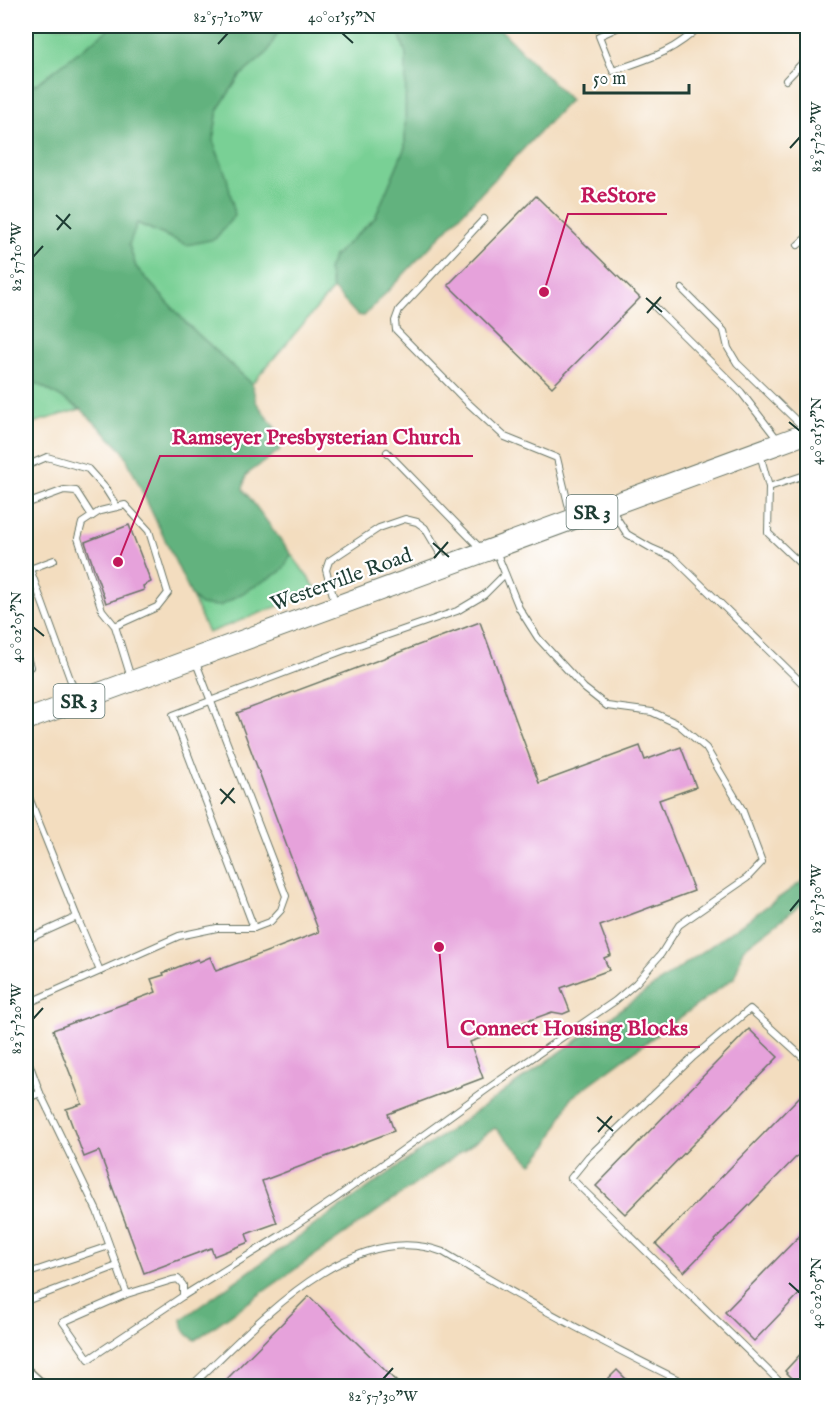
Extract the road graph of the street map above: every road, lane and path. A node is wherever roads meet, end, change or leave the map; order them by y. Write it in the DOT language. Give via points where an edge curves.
graph roads {
  1 [pos="621,26"];
  2 [pos="700,26"];
  3 [pos="807,57"];
  4 [pos="786,80"];
  5 [pos="484,219"];
  6 [pos="807,236"];
  7 [pos="798,246"];
  8 [pos="682,289"];
  9 [pos="655,307"];
  10 [pos="807,432"];
  11 [pos="780,443"];
  12 [pos="759,451"];
  13 [pos="387,452"];
  14 [pos="26,466"];
  15 [pos="807,474"];
  16 [pos="769,487"];
  17 [pos="26,504"];
  18 [pos="609,506"];
  19 [pos="117,507"];
  20 [pos="92,516"];
  21 [pos="572,519"];
  22 [pos="489,550"];
  23 [pos="54,560"];
  24 [pos="447,565"];
  25 [pos="807,571"];
  26 [pos="506,574"];
  27 [pos="336,606"];
  28 [pos="115,626"];
  29 [pos="26,654"];
  30 [pos="194,658"];
  31 [pos="26,669"];
  32 [pos="132,681"];
  33 [pos="807,689"];
  34 [pos="79,701"];
  35 [pos="211,701"];
  36 [pos="26,720"];
  37 [pos="26,790"];
  38 [pos="77,917"];
  39 [pos="254,928"];
  40 [pos="26,940"];
  41 [pos="100,970"];
  42 [pos="26,1004"];
  43 [pos="26,1055"];
  44 [pos="807,1062"];
  45 [pos="40,1093"];
  46 [pos="26,1099"];
  47 [pos="109,1246"];
  48 [pos="117,1266"];
  49 [pos="26,1274"];
  50 [pos="127,1294"];
  51 [pos="183,1296"];
  52 [pos="26,1301"];
  53 [pos="26,1375"];
  54 [pos="38,1386"];
  55 [pos="191,1386"];
  56 [pos="691,1386"];
  57 [pos="784,1386"];
  1 -- 2 [label="lane" via="599,36 613,70 667,52"];
  3 -- 4 [label="lane"];
  5 -- 21 [label="lane" via="399,310 396,330 505,436 557,458"];
  6 -- 7 [label="lane"];
  8 -- 10 [label="lane" via="724,331 737,363"];
  9 -- 11 [label="lane" via="741,392"];
  10 -- 11 [label="main road, Westerville Road / SR 3"];
  11 -- 12 [label="main road, Westerville Road / SR 3"];
  12 -- 16 [label="lane"];
  12 -- 18 [label="main road, Westerville Road / SR 3"];
  13 -- 22 [label="lane"];
  14 -- 19 [label="lane" via="47,457 88,469"];
  15 -- 16 [label="lane"];
  16 -- 25 [label="lane" via="768,533"];
  17 -- 20 [label="lane" via="64,490 76,491"];
  18 -- 21 [label="main road, Westerville Road / SR 3"];
  18 -- 33 [label="lane" via="627,534 674,558"];
  19 -- 20 [label="lane"];
  19 -- 28 [label="lane" via="125,505 149,531 168,593 157,607"];
  20 -- 28 [label="lane" via="82,523 78,538 102,610"];
  21 -- 22 [label="main road, Westerville Road / SR 3"];
  22 -- 24 [label="main road, Westerville Road / SR 3"];
  22 -- 26 [label="lane"];
  23 -- 34 [label="lane" via="30,568"];
  24 -- 27 [label="main road, Westerville Road / SR 3"];
  24 -- 27 [label="lane" via="425,528 417,522 405,519 379,528 328,561 326,570"];
  26 -- 35 [label="lane" via="484,595 458,611"];
  26 -- 51 [label="lane" via="519,608 538,638 584,688 607,706 652,712 678,724 706,748 742,810 762,862 747,878 680,925 636,983 615,1000 336,1198"];
  27 -- 30 [label="main road, Westerville Road / SR 3"];
  28 -- 32 [label="lane"];
  29 -- 31 [label="lane" via="30,667"];
  30 -- 32 [label="main road, Westerville Road / SR 3"];
  30 -- 35 [label="lane"];
  32 -- 34 [label="main road, Westerville Road / SR 3"];
  34 -- 36 [label="main road, Westerville Road / SR 3"];
  35 -- 39 [label="lane" via="286,896 281,910 270,922"];
  35 -- 39 [label="lane" via="173,715"];
  37 -- 38 [label="lane"];
  38 -- 40 [label="lane"];
  38 -- 41 [label="lane"];
  39 -- 41 [label="lane" via="217,928 179,936"];
  41 -- 42 [label="lane"];
  43 -- 45 [label="lane"];
  44 -- 57 [label="lane" via="750,1009 692,1058 571,1178"];
  45 -- 46 [label="lane"];
  45 -- 47 [label="lane" via="97,1211"];
  47 -- 48 [label="lane"];
  47 -- 49 [label="lane"];
  48 -- 50 [label="lane"];
  48 -- 52 [label="lane"];
  50 -- 51 [label="lane" via="178,1280 183,1285"];
  50 -- 51 [label="lane" via="63,1322 88,1359"];
  53 -- 54 [label="main road"];
  55 -- 56 [label="lane" via="299,1287 349,1258 410,1244 443,1252 518,1297"];
}
